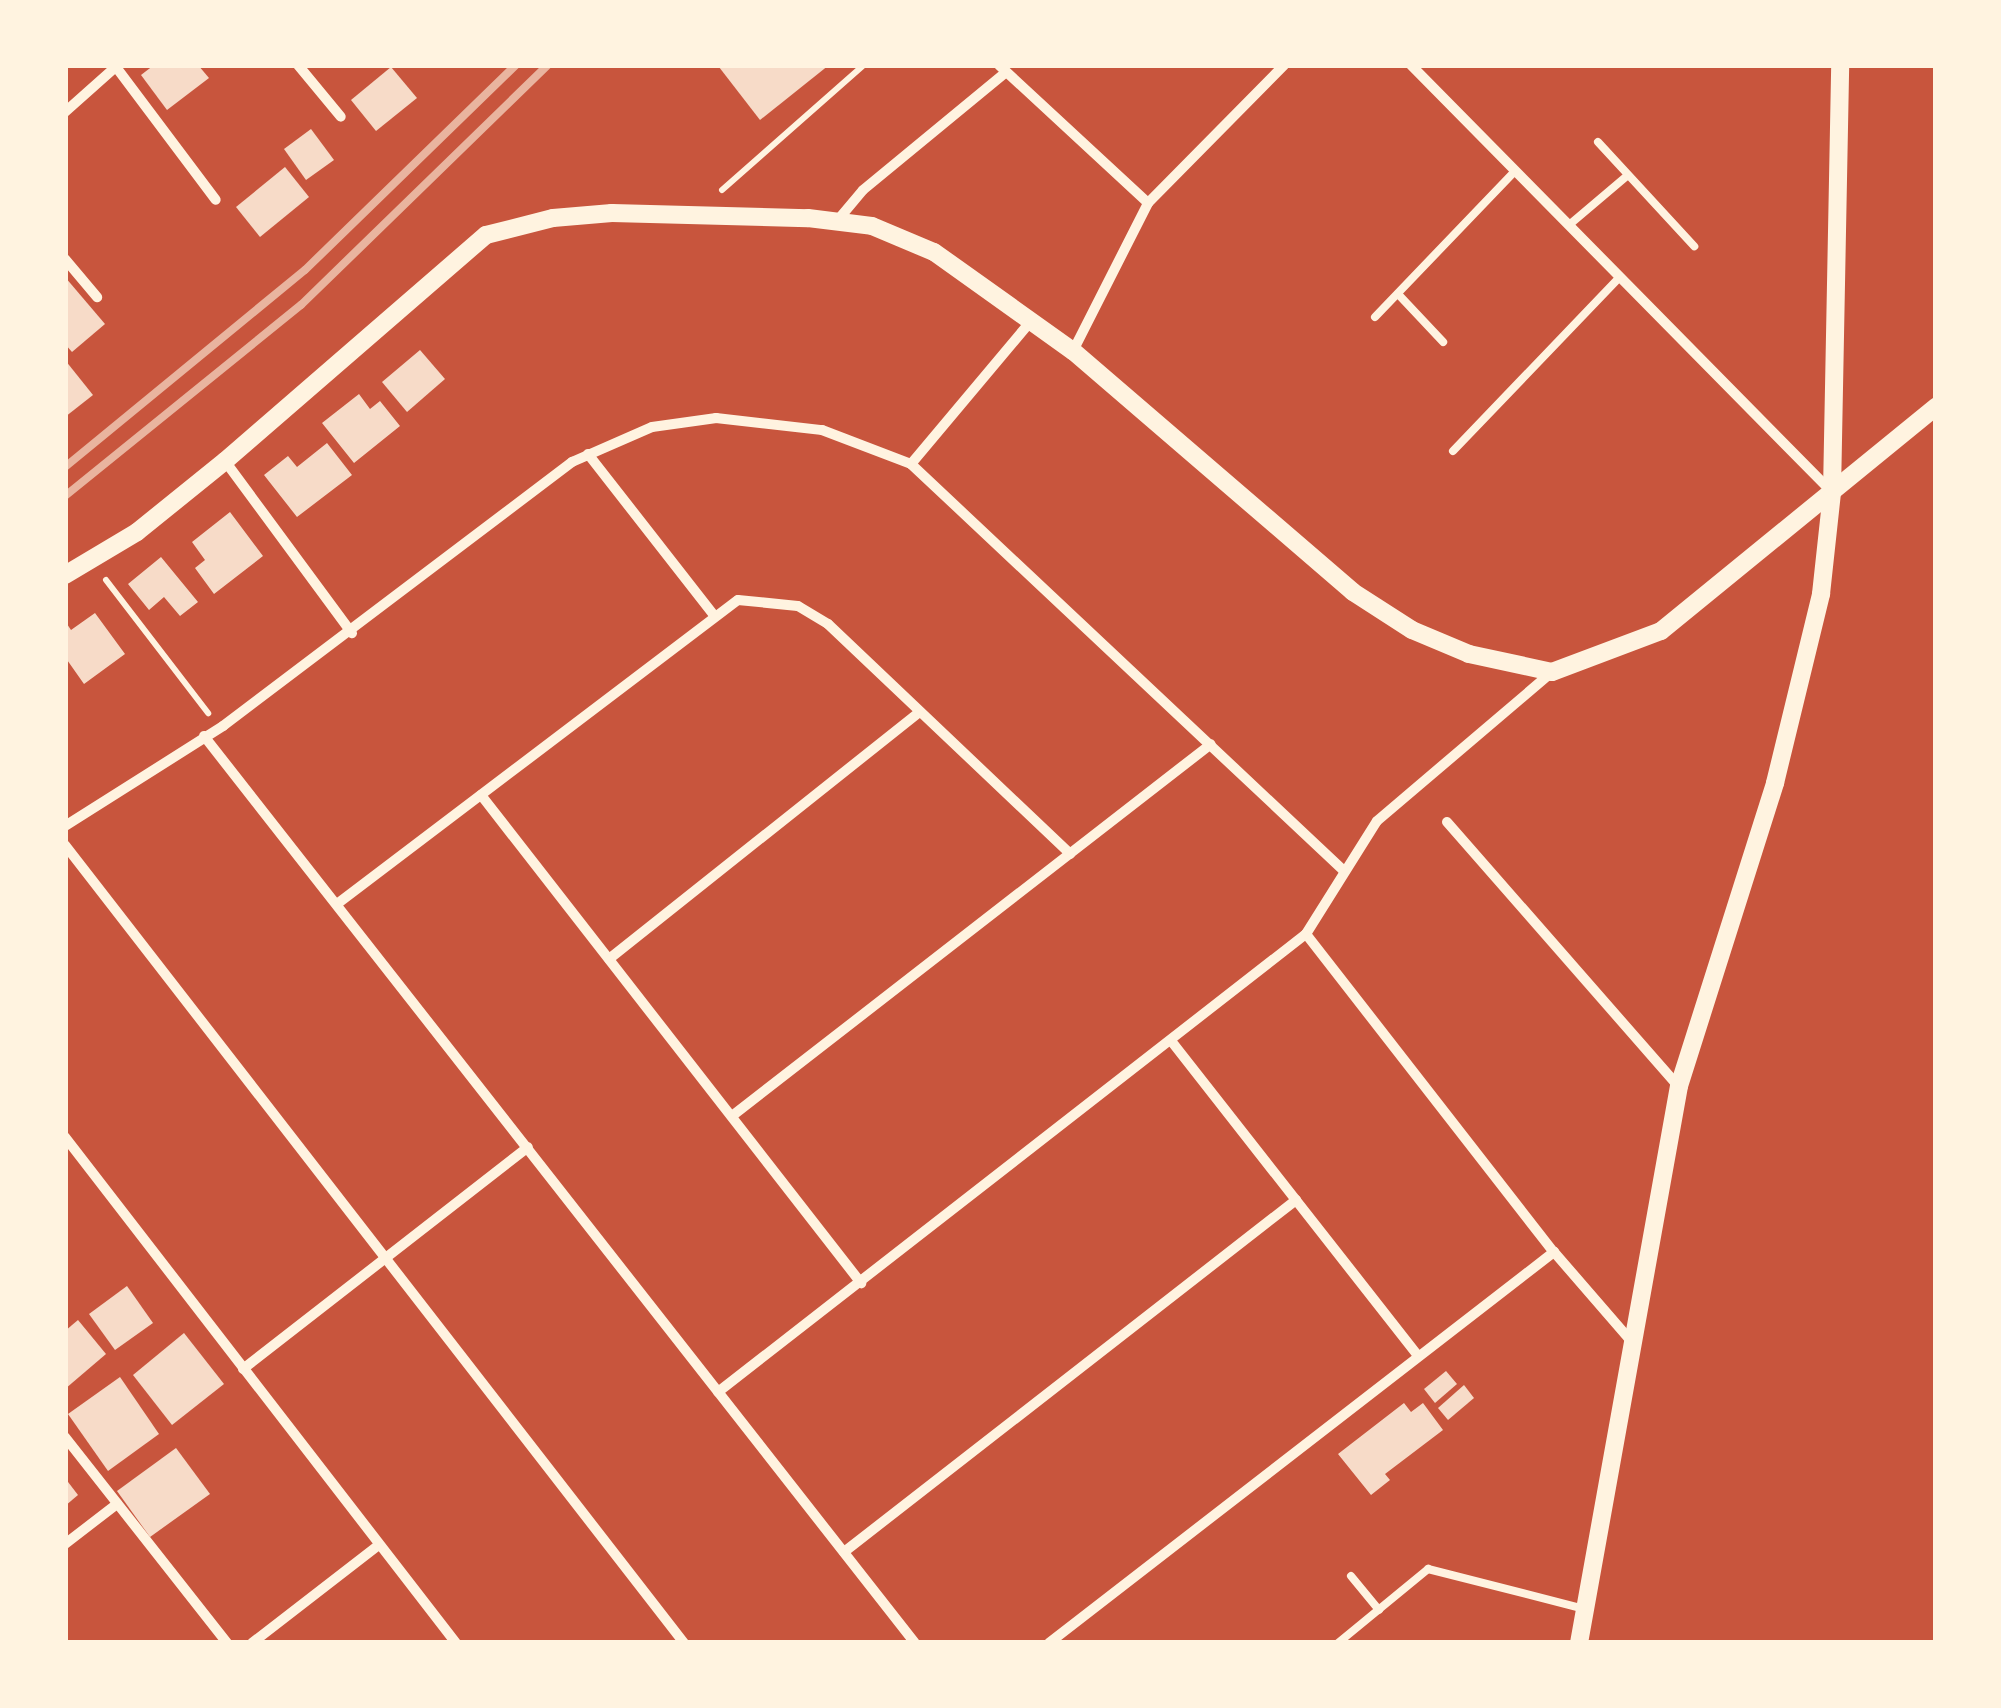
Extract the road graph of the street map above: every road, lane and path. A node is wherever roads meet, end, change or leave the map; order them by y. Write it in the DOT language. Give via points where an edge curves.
graph roads {
  1 [pos="298,65"];
  2 [pos="864,65"];
  3 [pos="1284,65"];
  4 [pos="1412,65"];
  5 [pos="1840,65"];
  6 [pos="117,66"];
  7 [pos="1002,69"];
  8 [pos="65,112"];
  9 [pos="341,117"];
  10 [pos="1598,142"];
  11 [pos="1516,171"];
  12 [pos="1628,174"];
  13 [pos="216,200"];
  14 [pos="1148,203"];
  15 [pos="708,218"];
  16 [pos="837,222"];
  17 [pos="1569,225"];
  18 [pos="1694,246"];
  19 [pos="65,259"];
  20 [pos="1620,277"];
  21 [pos="1398,294"];
  22 [pos="97,297"];
  23 [pos="1375,317"];
  24 [pos="1032,320"];
  25 [pos="1443,342"];
  26 [pos="1073,351"];
  27 [pos="1936,407"];
  28 [pos="1454,451"];
  29 [pos="588,454"];
  30 [pos="225,461"];
  31 [pos="911,464"];
  32 [pos="1832,492"];
  33 [pos="90,559"];
  34 [pos="65,575"];
  35 [pos="713,614"];
  36 [pos="352,632"];
  37 [pos="1552,672"];
  38 [pos="918,713"];
  39 [pos="210,714"];
  40 [pos="204,736"];
  41 [pos="1212,744"];
  42 [pos="481,795"];
  43 [pos="1446,822"];
  44 [pos="65,826"];
  45 [pos="65,844"];
  46 [pos="1070,854"];
  47 [pos="1344,870"];
  48 [pos="338,904"];
  49 [pos="1306,934"];
  50 [pos="609,958"];
  51 [pos="1172,1042"];
  52 [pos="1679,1086"];
  53 [pos="732,1116"];
  54 [pos="65,1138"];
  55 [pos="528,1148"];
  56 [pos="1296,1200"];
  57 [pos="1554,1252"];
  58 [pos="385,1258"];
  59 [pos="862,1282"];
  60 [pos="1632,1342"];
  61 [pos="1418,1356"];
  62 [pos="244,1369"];
  63 [pos="718,1392"];
  64 [pos="65,1437"];
  65 [pos="117,1504"];
  66 [pos="65,1544"];
  67 [pos="379,1545"];
  68 [pos="844,1552"];
  69 [pos="1351,1576"];
  70 [pos="1585,1608"];
  71 [pos="1379,1610"];
  72 [pos="227,1643"];
  73 [pos="252,1643"];
  74 [pos="456,1643"];
  75 [pos="684,1643"];
  76 [pos="915,1643"];
  77 [pos="1049,1643"];
  78 [pos="1338,1643"];
  79 [pos="1579,1643"];
  1 -- 9 [label="street"];
  2 -- 15 [label="path" via="728,179"];
  3 -- 14 [label="street"];
  4 -- 11 [label="street"];
  5 -- 32 [label="street"];
  6 -- 8 [label="street"];
  6 -- 13 [label="street"];
  7 -- 14 [label="street"];
  7 -- 16 [label="street" via="863,190"];
  10 -- 12 [label="lane"];
  11 -- 17 [label="street"];
  11 -- 21 [label="lane"];
  12 -- 17 [label="lane"];
  12 -- 18 [label="lane"];
  14 -- 26 [label="street"];
  15 -- 16 [label="street"];
  15 -- 30 [label="street" via="612,212 553,218 486,236"];
  16 -- 24 [label="street" via="872,226 934,252"];
  17 -- 20 [label="street"];
  19 -- 22 [label="street"];
  20 -- 28 [label="lane"];
  20 -- 32 [label="street"];
  21 -- 23 [label="lane"];
  21 -- 25 [label="lane"];
  24 -- 26 [label="street"];
  24 -- 31 [label="street"];
  26 -- 37 [label="street" via="1353,592 1412,630 1468,654"];
  27 -- 32 [label="street"];
  29 -- 31 [label="street" via="652,427 716,418 822,430"];
  29 -- 35 [label="street"];
  29 -- 36 [label="street"];
  30 -- 33 [label="street" via="137,532"];
  30 -- 36 [label="street"];
  31 -- 41 [label="street"];
  32 -- 37 [label="street" via="1661,631"];
  32 -- 52 [label="street" via="1820,594 1775,783"];
  33 -- 34 [label="street"];
  33 -- 39 [label="path"];
  35 -- 38 [label="street" via="738,600 798,606 828,624"];
  35 -- 42 [label="street"];
  36 -- 40 [label="street"];
  37 -- 47 [label="street" via="1377,821"];
  38 -- 46 [label="street"];
  38 -- 50 [label="street"];
  40 -- 44 [label="street"];
  40 -- 48 [label="street"];
  41 -- 46 [label="street"];
  41 -- 47 [label="street"];
  42 -- 48 [label="street"];
  42 -- 50 [label="street"];
  43 -- 52 [label="street"];
  45 -- 58 [label="street"];
  46 -- 53 [label="street"];
  47 -- 49 [label="street"];
  48 -- 55 [label="street"];
  49 -- 51 [label="street"];
  49 -- 57 [label="street"];
  50 -- 53 [label="street"];
  51 -- 56 [label="street"];
  51 -- 59 [label="street"];
  52 -- 60 [label="street"];
  53 -- 59 [label="street"];
  54 -- 62 [label="street"];
  55 -- 58 [label="street"];
  55 -- 63 [label="street"];
  56 -- 61 [label="street"];
  56 -- 68 [label="street"];
  57 -- 60 [label="street"];
  57 -- 61 [label="street"];
  58 -- 62 [label="street"];
  58 -- 75 [label="street"];
  59 -- 63 [label="street"];
  60 -- 70 [label="street"];
  61 -- 77 [label="street"];
  62 -- 67 [label="street"];
  63 -- 68 [label="street"];
  64 -- 65 [label="street"];
  65 -- 66 [label="street"];
  65 -- 72 [label="street"];
  67 -- 73 [label="street"];
  67 -- 74 [label="street"];
  68 -- 76 [label="street"];
  69 -- 71 [label="lane"];
  70 -- 71 [label="lane" via="1428,1569"];
  70 -- 79 [label="street"];
  71 -- 78 [label="lane"];
}
